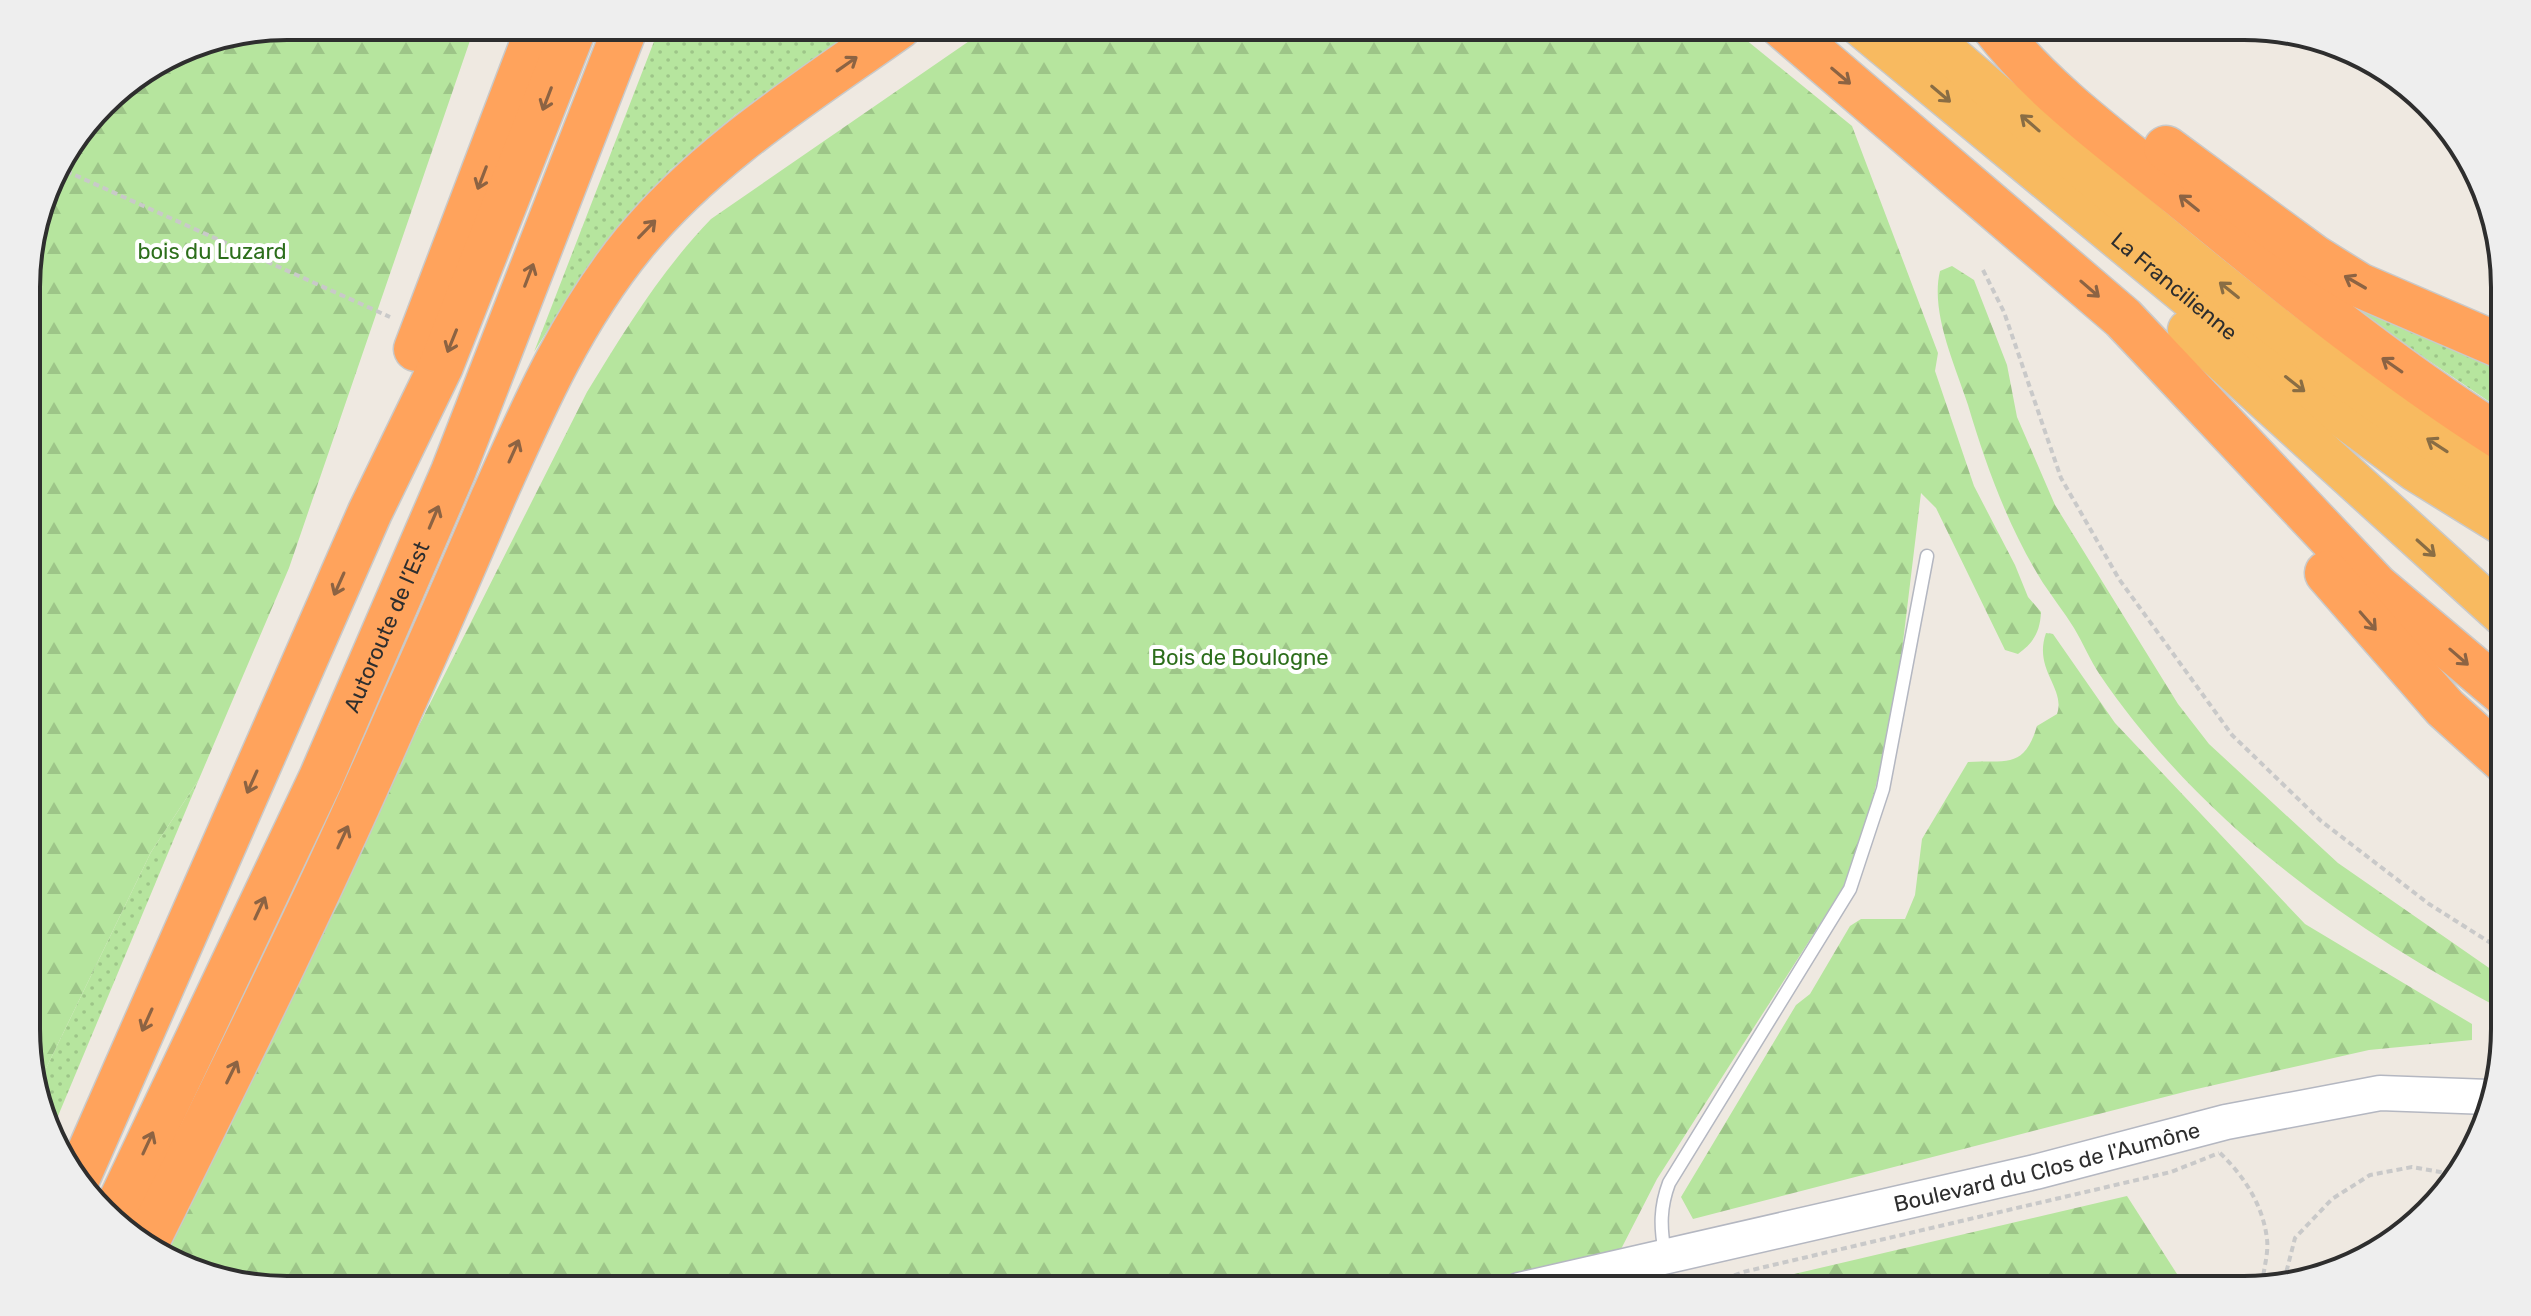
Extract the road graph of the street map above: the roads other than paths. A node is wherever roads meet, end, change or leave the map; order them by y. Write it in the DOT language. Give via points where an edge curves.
graph roads {
  1 [pos="1799,40"];
  2 [pos="1877,40"];
  3 [pos="1934,40"];
  4 [pos="2006,40"];
  5 [pos="2030,40"];
  6 [pos="533,41"];
  7 [pos="569,41"];
  8 [pos="620,41"];
  9 [pos="880,41"];
  10 [pos="2060,194"];
  11 [pos="2491,342"];
  12 [pos="2207,404"];
  13 [pos="2491,431"];
  14 [pos="2491,479"];
  15 [pos="370,512"];
  16 [pos="2491,517"];
  17 [pos="1927,556"];
  18 [pos="2491,605"];
  19 [pos="2491,683"];
  20 [pos="2491,749"];
  21 [pos="2481,1097"];
  22 [pos="83,1167"];
  23 [pos="117,1208"];
  24 [pos="151,1234"];
  25 [pos="1666,1256"];
  26 [pos="1579,1275"];
  1 -- 12 [label="highway, one-way" via="2123,318"];
  2 -- 10 [label="highway, La Francilienne, one-way"];
  14 -- 3 [label="highway, La Francilienne, one-way" via="2274,327"];
  13 -- 4 [label="highway, one-way" via="2383,359 2242,246 2085,118"];
  11 -- 5 [label="highway, one-way" via="2410,309 2314,257 2116,112"];
  6 -- 15 [label="highway, one-way" via="378,448"];
  7 -- 15 [label="highway, one-way" via="441,366"];
  23 -- 8 [label="highway, Autoroute de l’Est, one-way" via="321,778 453,472"];
  24 -- 9 [label="highway, one-way" via="283,968 563,345 637,239 688,185"];
  10 -- 16 [label="highway, La Francilienne, one-way" via="2343,420"];
  10 -- 18 [label="highway, one-way" via="2086,238"];
  12 -- 19 [label="highway, one-way" via="2376,586"];
  12 -- 20 [label="highway, one-way" via="2217,443 2445,708"];
  15 -- 22 [label="highway, one-way"];
  17 -- 25 [label="lane" via="1883,789 1850,889 1669,1183 1660,1228"];
  21 -- 25 [label="main road, Boulevard du Clos de l'Aumône" via="2380,1093 2318,1103"];
  25 -- 26 [label="main road, Boulevard du Clos de l'Aumône"];
}
